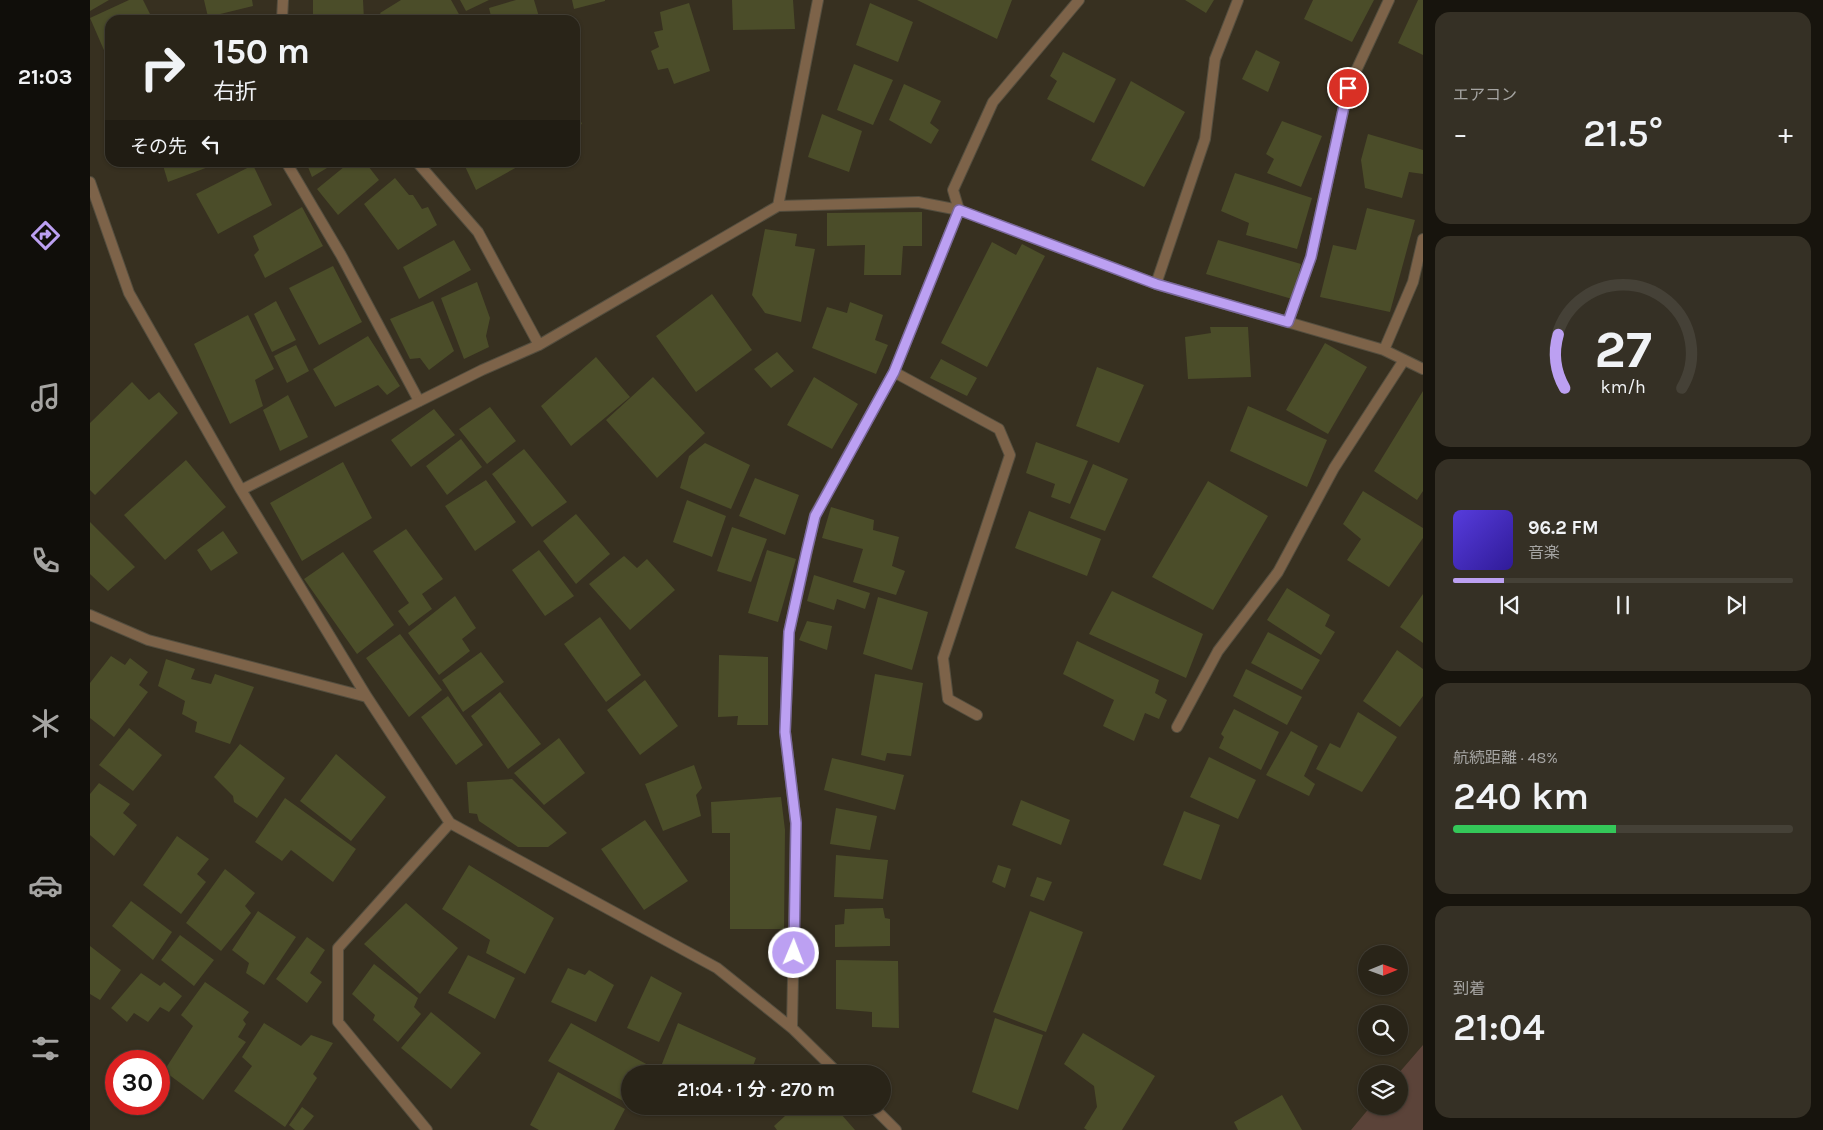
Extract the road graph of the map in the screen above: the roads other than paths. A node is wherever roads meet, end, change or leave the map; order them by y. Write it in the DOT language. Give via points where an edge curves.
graph roads {
  1 [pos="284,0"];
  2 [pos="818,0"];
  3 [pos="1079,0"];
  4 [pos="1238,0"];
  5 [pos="1389,0"];
  6 [pos="282,15"];
  7 [pos="289,167"];
  8 [pos="421,167"];
  9 [pos="90,182"];
  10 [pos="778,206"];
  11 [pos="959,210"];
  12 [pos="1423,239"];
  13 [pos="1156,284"];
  14 [pos="1288,322"];
  15 [pos="539,345"];
  16 [pos="1384,350"];
  17 [pos="1404,360"];
  18 [pos="1423,369"];
  19 [pos="894,372"];
  20 [pos="419,401"];
  21 [pos="241,490"];
  22 [pos="90,615"];
  23 [pos="367,697"];
  24 [pos="977,715"];
  25 [pos="1178,727"];
  26 [pos="450,823"];
  27 [pos="792,1028"];
  28 [pos="830,1065"];
  29 [pos="881,1115"];
  30 [pos="427,1130"];
  31 [pos="896,1130"];
  1 -- 6 [label="street"];
  2 -- 10 [label="street"];
  3 -- 11 [label="street" via="992,102 953,190"];
  4 -- 13 [label="street" via="1215,59 1205,139"];
  5 -- 14 [label="street" via="1348,88 1311,257"];
  7 -- 20 [label="street" via="341,255"];
  8 -- 15 [label="street" via="478,232"];
  9 -- 21 [label="street" via="129,293"];
  10 -- 11 [label="street" via="918,202"];
  10 -- 15 [label="street"];
  11 -- 13 [label="street"];
  11 -- 19 [label="street"];
  12 -- 16 [label="street" via="1413,282"];
  13 -- 14 [label="street"];
  14 -- 16 [label="street"];
  15 -- 20 [label="street"];
  16 -- 17 [label="street"];
  17 -- 18 [label="street"];
  17 -- 25 [label="street" via="1334,468 1278,572 1218,651"];
  19 -- 24 [label="street" via="999,429 1010,455 944,658 948,699"];
  19 -- 27 [label="street" via="815,516 789,632 785,732 796,823"];
  20 -- 21 [label="street"];
  21 -- 23 [label="street"];
  22 -- 23 [label="street" via="148,640"];
  23 -- 26 [label="street"];
  26 -- 27 [label="street" via="717,968"];
  26 -- 30 [label="street" via="338,948 338,1022"];
  27 -- 28 [label="street"];
  29 -- 31 [label="street"];
}
